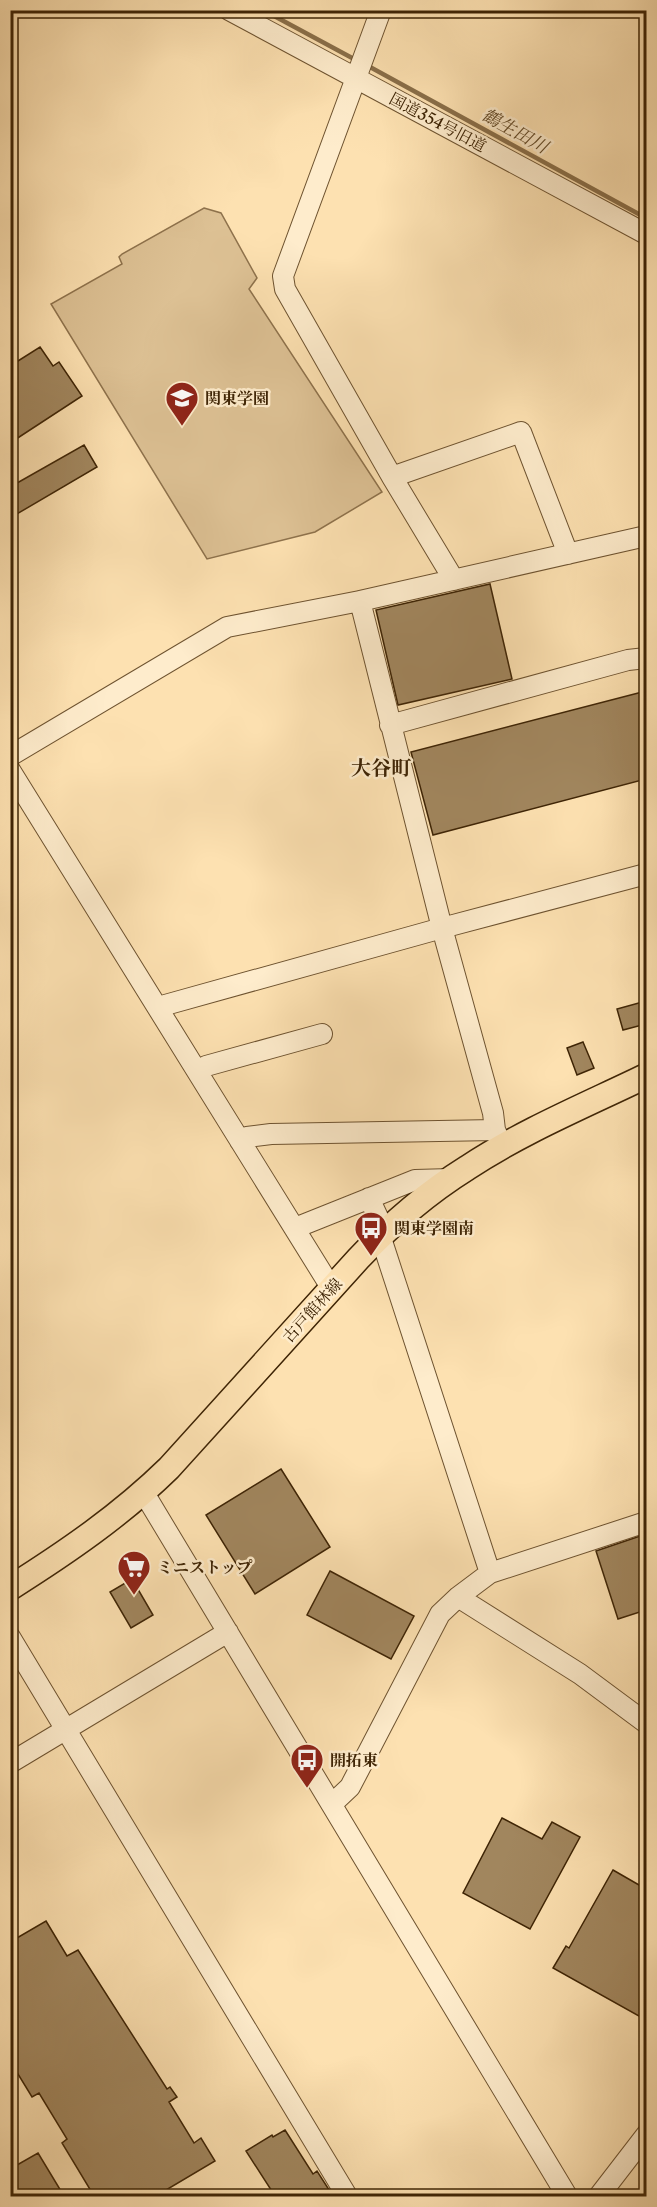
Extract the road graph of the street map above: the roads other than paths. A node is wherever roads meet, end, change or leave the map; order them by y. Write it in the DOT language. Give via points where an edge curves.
graph roads {
  1 [pos="228,10"];
  2 [pos="381,10"];
  3 [pos="355,78"];
  4 [pos="646,234"];
  5 [pos="392,477"];
  6 [pos="646,536"];
  7 [pos="568,554"];
  8 [pos="454,580"];
  9 [pos="360,601"];
  10 [pos="646,658"];
  11 [pos="390,725"];
  12 [pos="10,756"];
  13 [pos="10,770"];
  14 [pos="646,874"];
  15 [pos="442,928"];
  16 [pos="158,1007"];
  17 [pos="322,1034"];
  18 [pos="196,1071"];
  19 [pos="646,1076"];
  20 [pos="499,1138"];
  21 [pos="240,1141"];
  22 [pos="451,1179"];
  23 [pos="369,1198"];
  24 [pos="295,1228"];
  25 [pos="380,1235"];
  26 [pos="332,1289"];
  27 [pos="144,1493"];
  28 [pos="646,1522"];
  29 [pos="490,1573"];
  30 [pos="10,1588"];
  31 [pos="458,1598"];
  32 [pos="228,1632"];
  33 [pos="10,1637"];
  34 [pos="646,1723"];
  35 [pos="67,1730"];
  36 [pos="10,1763"];
  37 [pos="332,1804"];
  38 [pos="646,2135"];
  39 [pos="347,2196"];
  40 [pos="567,2196"];
  41 [pos="599,2196"];
  1 -- 3 [label="street, 国道354号旧道"];
  2 -- 3 [label="street"];
  3 -- 4 [label="street, 国道354号旧道"];
  3 -- 5 [label="street" via="284,276 285,289"];
  5 -- 7 [label="street" via="521,432"];
  5 -- 8 [label="street"];
  6 -- 7 [label="street"];
  7 -- 8 [label="street"];
  8 -- 9 [label="street"];
  9 -- 11 [label="street"];
  9 -- 12 [label="street" via="227,627"];
  10 -- 11 [label="street"];
  11 -- 15 [label="street"];
  13 -- 16 [label="street"];
  14 -- 15 [label="street"];
  15 -- 16 [label="street"];
  15 -- 20 [label="street"];
  16 -- 18 [label="street"];
  17 -- 18 [label="street"];
  18 -- 21 [label="street"];
  19 -- 20 [label="main road, 古戸館林線"];
  20 -- 21 [label="street" via="271,1134"];
  20 -- 22 [label="main road, 古戸館林線"];
  21 -- 24 [label="street"];
  22 -- 23 [label="street" via="415,1180"];
  22 -- 25 [label="main road, 古戸館林線"];
  23 -- 24 [label="street"];
  23 -- 25 [label="street" via="382,1226"];
  24 -- 26 [label="street"];
  25 -- 26 [label="main road, 古戸館林線"];
  25 -- 29 [label="street"];
  26 -- 27 [label="main road, 古戸館林線"];
  27 -- 30 [label="main road, 古戸館林線" via="85,1539"];
  27 -- 32 [label="street"];
  28 -- 29 [label="street"];
  29 -- 31 [label="street"];
  31 -- 34 [label="street" via="580,1674"];
  31 -- 37 [label="street" via="440,1614 350,1787"];
  32 -- 35 [label="street"];
  32 -- 37 [label="street"];
  33 -- 35 [label="street"];
  35 -- 36 [label="street"];
  35 -- 39 [label="street"];
  37 -- 40 [label="street"];
  38 -- 41 [label="street"];
}
